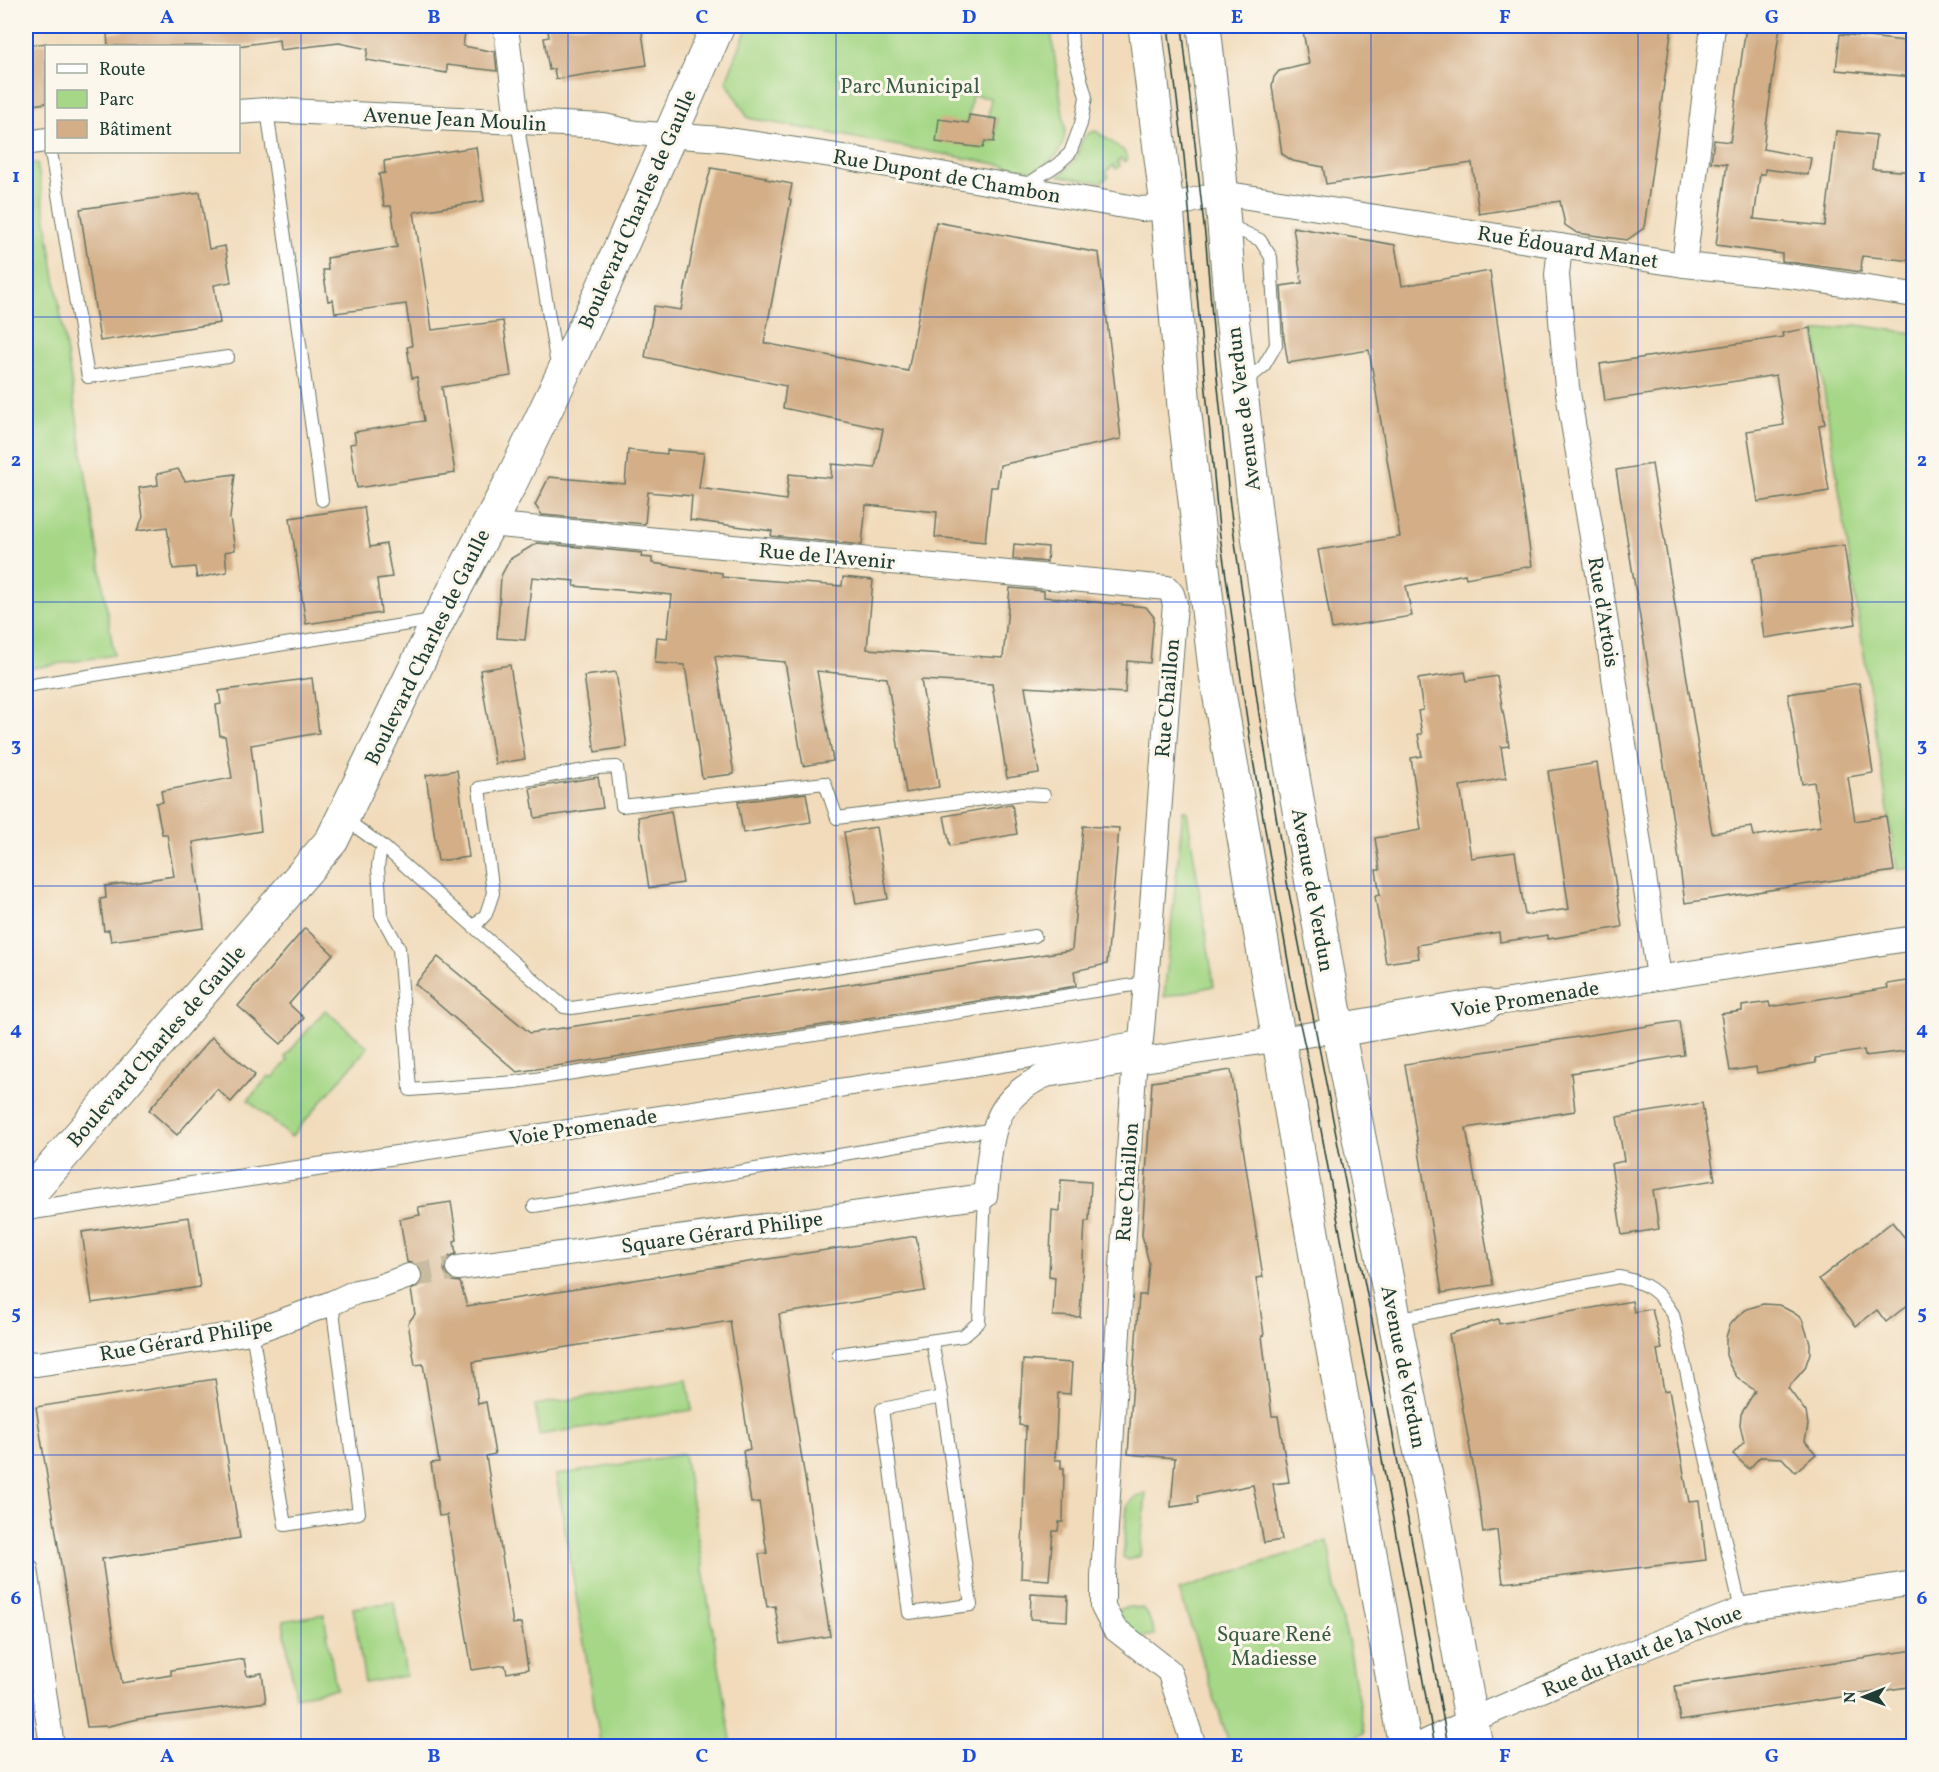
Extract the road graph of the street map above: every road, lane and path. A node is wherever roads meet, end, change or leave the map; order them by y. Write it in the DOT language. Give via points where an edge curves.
graph roads {
  1 [pos="506,26"];
  2 [pos="718,26"];
  3 [pos="1071,26"];
  4 [pos="1145,26"];
  5 [pos="1204,26"];
  6 [pos="1713,26"];
  7 [pos="267,110"];
  8 [pos="240,112"];
  9 [pos="517,122"];
  10 [pos="670,136"];
  11 [pos="45,140"];
  12 [pos="26,143"];
  13 [pos="51,153"];
  14 [pos="1022,189"];
  15 [pos="1167,207"];
  16 [pos="1223,208"];
  17 [pos="1560,246"];
  18 [pos="1684,265"];
  19 [pos="1914,295"];
  20 [pos="228,357"];
  21 [pos="560,382"];
  22 [pos="1240,386"];
  23 [pos="322,500"];
  24 [pos="488,524"];
  25 [pos="1167,588"];
  26 [pos="439,619"];
  27 [pos="26,686"];
  28 [pos="1044,795"];
  29 [pos="344,818"];
  30 [pos="385,848"];
  31 [pos="474,926"];
  32 [pos="1035,936"];
  33 [pos="1914,938"];
  34 [pos="1659,978"];
  35 [pos="1146,982"];
  36 [pos="1484,1005"];
  37 [pos="1338,1030"];
  38 [pos="1279,1038"];
  39 [pos="1139,1050"];
  40 [pos="994,1129"];
  41 [pos="985,1196"];
  42 [pos="26,1198"];
  43 [pos="534,1206"];
  44 [pos="26,1211"];
  45 [pos="458,1268"];
  46 [pos="409,1276"];
  47 [pos="332,1303"];
  48 [pos="1395,1319"];
  49 [pos="252,1332"];
  50 [pos="932,1341"];
  51 [pos="838,1354"];
  52 [pos="26,1363"];
  53 [pos="942,1397"];
  54 [pos="26,1569"];
  55 [pos="1914,1583"];
  56 [pos="1741,1610"];
  57 [pos="1474,1733"];
  58 [pos="52,1746"];
  59 [pos="1194,1746"];
  60 [pos="1404,1746"];
  61 [pos="1417,1746"];
  1 -- 9 [label="street"];
  2 -- 10 [label="main road, Boulevard Charles de Gaulle"];
  3 -- 14 [label="lane" via="1071,46 1086,97 1081,124 1070,153"];
  4 -- 15 [label="main road"];
  5 -- 16 [label="main road, Avenue de Verdun"];
  6 -- 18 [label="street"];
  7 -- 8 [label="street, Avenue Jean Moulin"];
  7 -- 9 [label="street, Avenue Jean Moulin"];
  7 -- 23 [label="lane"];
  9 -- 10 [label="street, Avenue Jean Moulin" via="604,126"];
  9 -- 21 [label="lane"];
  10 -- 14 [label="street, Rue Dupont de Chambon" via="722,139 831,155"];
  10 -- 21 [label="main road, Boulevard Charles de Gaulle"];
  11 -- 12 [label="street"];
  13 -- 20 [label="lane" via="88,377"];
  14 -- 15 [label="street, Rue Dupont de Chambon" via="1141,209"];
  15 -- 16 [label="street, Rue Dupont de Chambon"];
  15 -- 38 [label="main road" via="1184,407 1215,669"];
  16 -- 17 [label="street, Rue Édouard Manet"];
  16 -- 22 [label="main road, Avenue de Verdun"];
  16 -- 22 [label="lane" via="1260,240 1271,257 1276,345 1263,368"];
  17 -- 18 [label="street, Rue Édouard Manet"];
  17 -- 34 [label="street, Rue d'Artois" via="1557,275 1567,387"];
  18 -- 19 [label="street, Rue Édouard Manet"];
  21 -- 24 [label="main road, Boulevard Charles de Gaulle"];
  22 -- 37 [label="main road, Avenue de Verdun" via="1290,759"];
  24 -- 25 [label="street, Rue de l'Avenir"];
  24 -- 26 [label="main road, Boulevard Charles de Gaulle"];
  25 -- 35 [label="street, Rue Chaillon" via="1175,604"];
  26 -- 27 [label="lane"];
  26 -- 29 [label="main road, Boulevard Charles de Gaulle"];
  28 -- 31 [label="lane" via="1023,794 837,818 825,783 622,806 617,767 479,788 493,893 486,914"];
  29 -- 30 [label="lane"];
  29 -- 42 [label="main road, Boulevard Charles de Gaulle" via="316,860"];
  30 -- 31 [label="lane"];
  30 -- 35 [label="lane" via="378,866 381,915 399,948 410,1090 516,1082"];
  31 -- 32 [label="lane" via="564,1007 572,1008"];
  33 -- 34 [label="street, Voie Promenade"];
  34 -- 36 [label="street, Voie Promenade"];
  35 -- 39 [label="street, Rue Chaillon"];
  36 -- 37 [label="main road, Voie Promenade"];
  37 -- 38 [label="street, Voie Promenade"];
  37 -- 48 [label="main road, Avenue de Verdun"];
  38 -- 39 [label="street, Voie Promenade"];
  38 -- 60 [label="main road"];
  39 -- 40 [label="street" via="1046,1074 1029,1083 1003,1107"];
  39 -- 44 [label="street, Voie Promenade" via="918,1076"];
  39 -- 59 [label="street, Rue Chaillon" via="1134,1071 1103,1607 1114,1628 1169,1671"];
  40 -- 41 [label="street"];
  40 -- 43 [label="lane"];
  41 -- 45 [label="street, Square Gérard Philipe"];
  41 -- 50 [label="lane" via="979,1322 963,1336"];
  46 -- 47 [label="street, Rue Gérard Philipe"];
  47 -- 49 [label="street, Rue Gérard Philipe"];
  47 -- 49 [label="lane" via="359,1513 285,1525"];
  48 -- 56 [label="lane" via="1619,1277 1637,1280 1662,1297 1674,1314"];
  48 -- 57 [label="main road, Avenue de Verdun"];
  49 -- 52 [label="street, Rue Gérard Philipe"];
  50 -- 51 [label="lane"];
  50 -- 53 [label="lane"];
  53 -- 53 [label="lane" via="882,1409 909,1613 971,1605"];
  54 -- 58 [label="street"];
  55 -- 56 [label="street, Rue du Haut de la Noue"];
  56 -- 57 [label="street, Rue du Haut de la Noue" via="1605,1663"];
  57 -- 61 [label="street, Rue du Haut de la Noue"];
}
